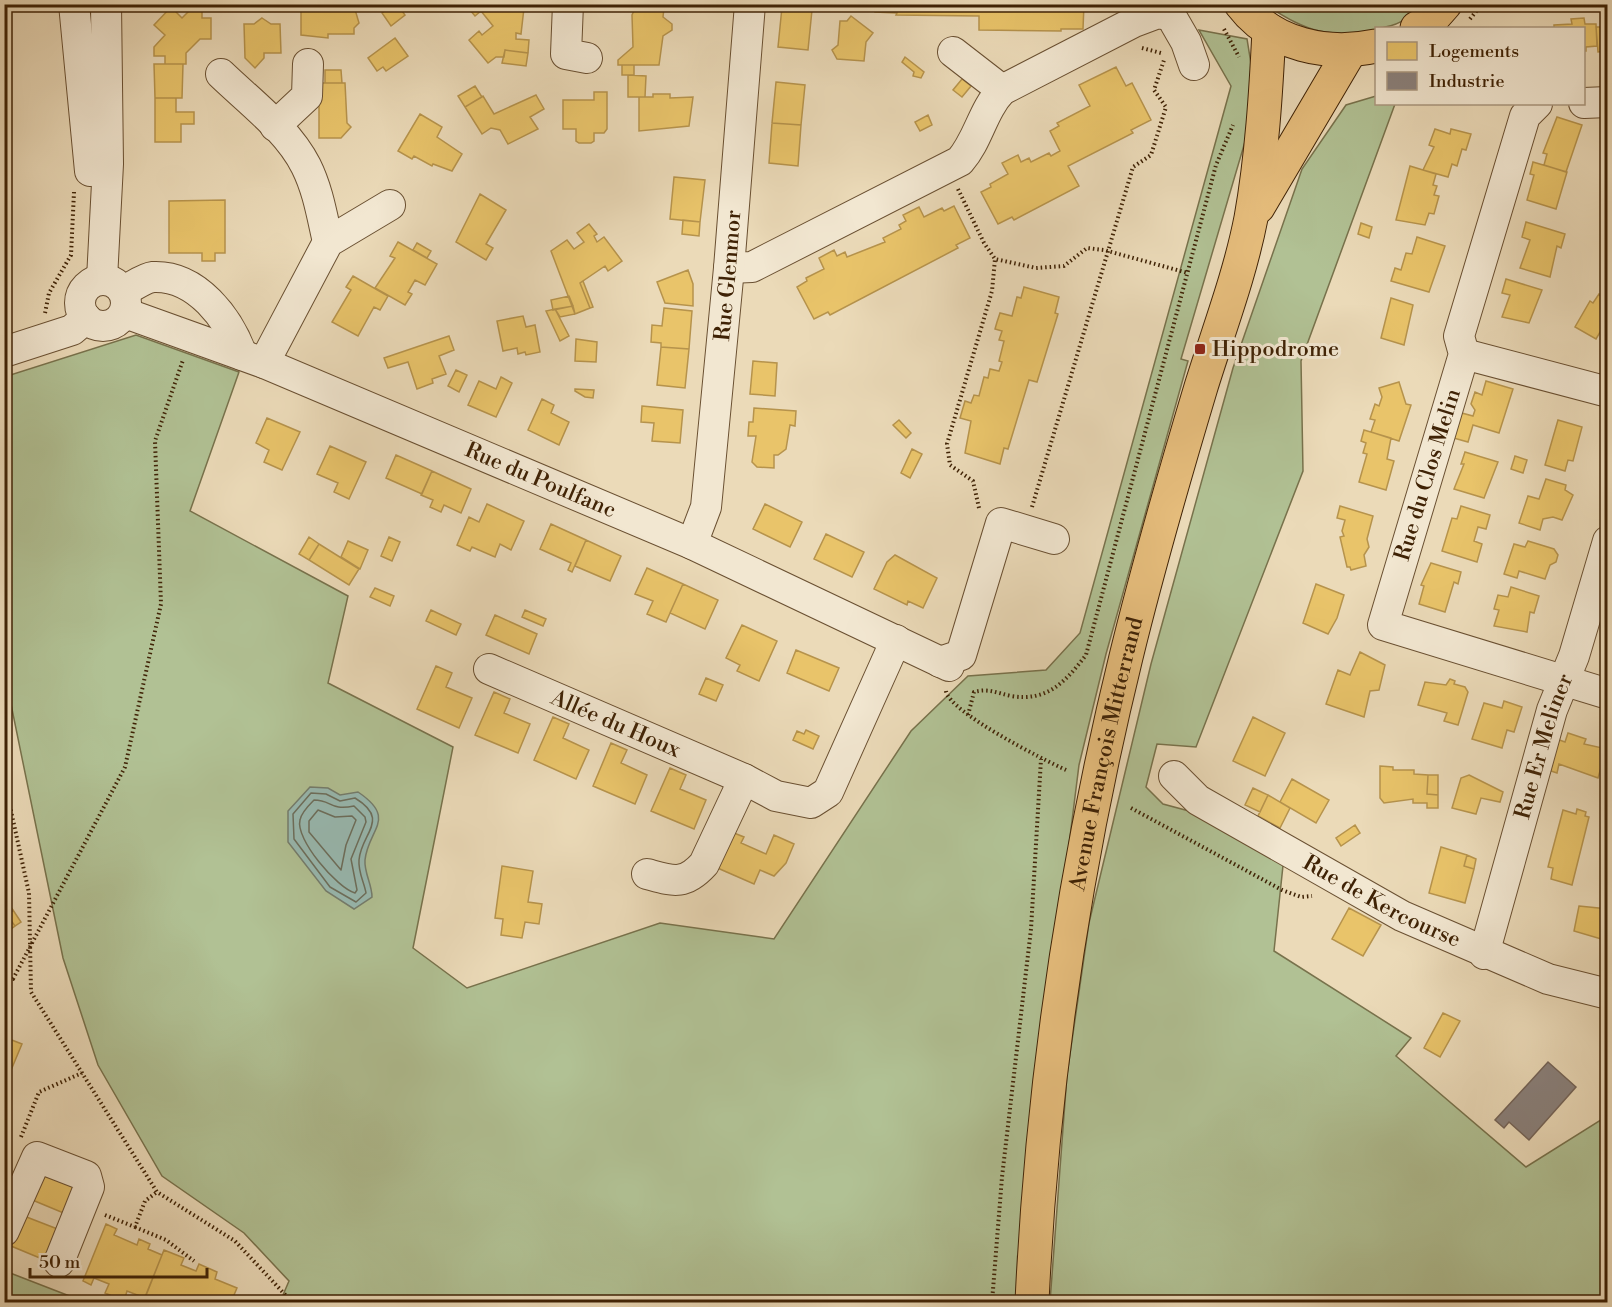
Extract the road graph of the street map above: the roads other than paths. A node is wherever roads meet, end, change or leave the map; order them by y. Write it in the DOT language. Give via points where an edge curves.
graph roads {
  1 [pos="74,4"];
  2 [pos="106,4"];
  3 [pos="568,4"];
  4 [pos="750,4"];
  5 [pos="1445,4"];
  6 [pos="1232,15"];
  7 [pos="1419,27"];
  8 [pos="1269,30"];
  9 [pos="1363,49"];
  10 [pos="953,52"];
  11 [pos="587,58"];
  12 [pos="308,64"];
  13 [pos="1194,65"];
  14 [pos="221,74"];
  15 [pos="1002,90"];
  16 [pos="1608,102"];
  17 [pos="1585,103"];
  18 [pos="1536,105"];
  19 [pos="275,126"];
  20 [pos="390,205"];
  21 [pos="1251,219"];
  22 [pos="103,220"];
  23 [pos="328,242"];
  24 [pos="729,267"];
  25 [pos="117,294"];
  26 [pos="86,318"];
  27 [pos="4,352"];
  28 [pos="1464,354"];
  29 [pos="253,359"];
  30 [pos="1608,392"];
  31 [pos="1054,539"];
  32 [pos="1608,541"];
  33 [pos="692,544"];
  34 [pos="896,640"];
  35 [pos="489,669"];
  36 [pos="1562,681"];
  37 [pos="1608,694"];
  38 [pos="1174,776"];
  39 [pos="744,779"];
  40 [pos="647,874"];
  41 [pos="1484,954"];
  42 [pos="1608,994"];
  43 [pos="4,1231"];
  44 [pos="59,1262"];
  45 [pos="1032,1302"];
  1 -- 22 [label="street" via="91,183"];
  2 -- 22 [label="street" via="108,164"];
  3 -- 11 [label="street" via="566,54"];
  4 -- 24 [label="street, Rue Glenmor"];
  5 -- 7 [label="main road"];
  6 -- 8 [label="main road"];
  8 -- 9 [label="main road" via="1294,43 1322,50"];
  8 -- 21 [label="main road, Avenue François Mitterrand"];
  9 -- 21 [label="main road, Avenue François Mitterrand"];
  10 -- 15 [label="street"];
  12 -- 19 [label="street" via="307,96"];
  13 -- 15 [label="street" via="1171,16 1158,13"];
  14 -- 19 [label="street"];
  15 -- 24 [label="street" via="990,103 970,150 960,161 752,267"];
  16 -- 17 [label="street"];
  18 -- 28 [label="street, Rue du Clos Melin" via="1525,116 1459,336"];
  19 -- 23 [label="street" via="306,165 318,196"];
  20 -- 23 [label="street"];
  21 -- 45 [label="main road, Avenue François Mitterrand" via="1172,484 1126,657 1090,821 1057,1016 1037,1189"];
  22 -- 25 [label="street"];
  23 -- 29 [label="street"];
  24 -- 33 [label="street, Rue Glenmor" via="706,507"];
  25 -- 26 [label="street" via="120,319 107,326"];
  25 -- 26 [label="street" via="88,284 80,305"];
  25 -- 29 [label="street, Rue du Poulfanc" via="192,337"];
  25 -- 29 [label="street" via="151,277 174,280 196,290 225,319"];
  26 -- 27 [label="street" via="72,330"];
  28 -- 30 [label="street"];
  28 -- 36 [label="street, Rue du Clos Melin" via="1383,625"];
  29 -- 33 [label="street, Rue du Poulfanc"];
  31 -- 34 [label="street, Rue du Poulfanc" via="1013,527 961,655 945,664"];
  32 -- 36 [label="street, Rue Er Meliner" via="1574,656"];
  33 -- 34 [label="street, Rue du Poulfanc"];
  34 -- 39 [label="street, Allée du Houx" via="828,792 811,803 795,802"];
  35 -- 39 [label="street, Allée du Houx"];
  36 -- 37 [label="street, Rue du Clos Melin"];
  36 -- 41 [label="street, Rue Er Meliner"];
  38 -- 41 [label="street, Rue de Kercourse" via="1198,800 1340,882"];
  39 -- 40 [label="street" via="704,864 694,875 676,882"];
  41 -- 42 [label="street, Rue de Kercourse" via="1548,979"];
  43 -- 44 [label="street" via="37,1157 86,1176 89,1187"];
}
